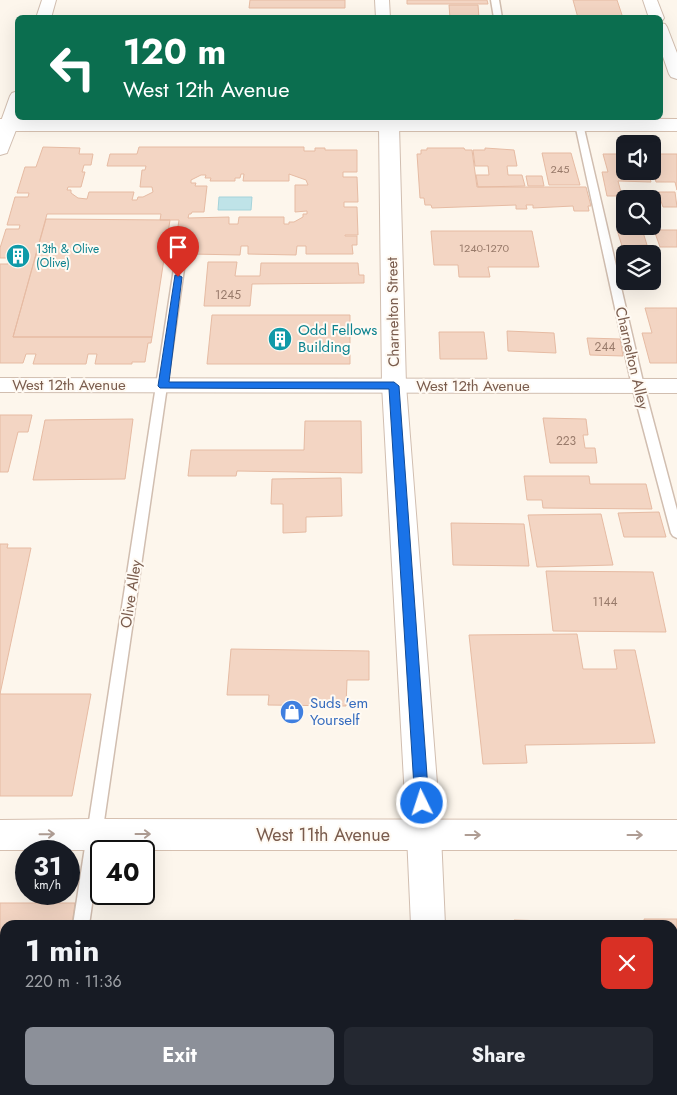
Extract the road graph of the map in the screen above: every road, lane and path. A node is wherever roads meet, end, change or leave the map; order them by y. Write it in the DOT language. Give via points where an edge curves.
graph roads {
  1 [pos="49,0"];
  2 [pos="382,0"];
  3 [pos="495,0"];
  4 [pos="650,0"];
  5 [pos="44,15"];
  6 [pos="383,15"];
  7 [pos="498,15"];
  8 [pos="656,15"];
  9 [pos="663,35"];
  10 [pos="677,74"];
  11 [pos="15,102"];
  12 [pos="389,121"];
  13 [pos="518,121"];
  14 [pos="579,124"];
  15 [pos="4,125"];
  16 [pos="677,125"];
  17 [pos="0,150"];
  18 [pos="180,262"];
  19 [pos="0,385"];
  20 [pos="163,386"];
  21 [pos="394,386"];
  22 [pos="638,386"];
  23 [pos="677,386"];
  24 [pos="677,533"];
  25 [pos="95,834"];
  26 [pos="0,835"];
  27 [pos="424,835"];
  28 [pos="677,835"];
  29 [pos="82,920"];
  30 [pos="428,920"];
  1 -- 5 [label="street"];
  2 -- 6 [label="street"];
  3 -- 7 [label="lane"];
  4 -- 8 [label="street"];
  9 -- 10 [label="street"];
  11 -- 15 [label="street"];
  12 -- 13 [label="main road"];
  12 -- 15 [label="main road"];
  12 -- 21 [label="main road, Charnelton Street"];
  13 -- 14 [label="main road"];
  14 -- 16 [label="main road"];
  14 -- 22 [label="lane, Charnelton Alley"];
  15 -- 17 [label="main road"];
  18 -- 20 [label="lane, Olive Alley"];
  19 -- 20 [label="street, West 12th Avenue"];
  20 -- 21 [label="street, West 12th Avenue"];
  20 -- 25 [label="lane, Olive Alley"];
  21 -- 22 [label="street, West 12th Avenue"];
  21 -- 27 [label="main road, Charnelton Street"];
  22 -- 23 [label="street, West 12th Avenue"];
  22 -- 24 [label="lane, Charnelton Alley"];
  26 -- 25 [label="main road, West 11th Avenue, one-way"];
  25 -- 27 [label="main road, West 11th Avenue, one-way"];
  25 -- 29 [label="lane, Olive Alley"];
  27 -- 28 [label="main road, West 11th Avenue, one-way"];
  27 -- 30 [label="main road, Charnelton Street"];
}
